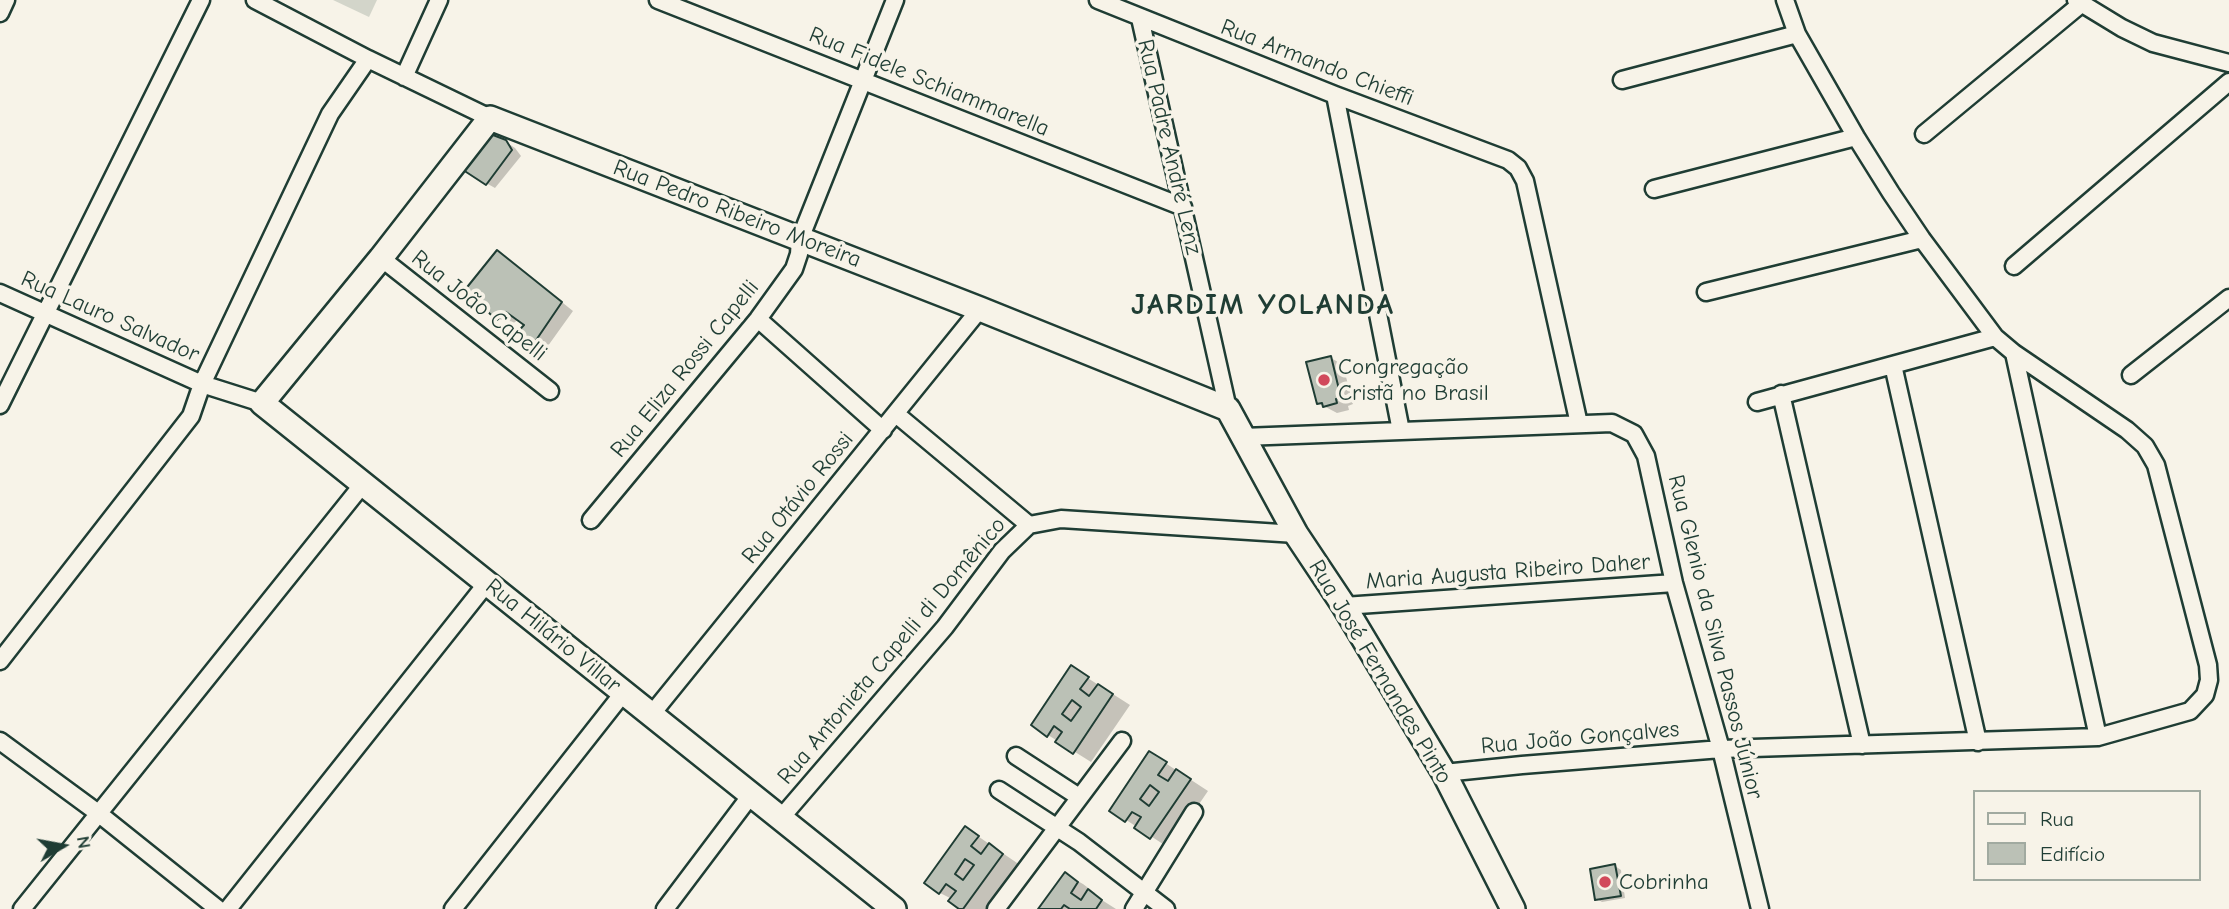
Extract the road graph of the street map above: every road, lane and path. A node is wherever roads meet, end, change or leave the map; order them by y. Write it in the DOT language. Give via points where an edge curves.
graph roads {
  1 [pos="6,0"];
  2 [pos="201,0"];
  3 [pos="255,0"];
  4 [pos="439,0"];
  5 [pos="658,0"];
  6 [pos="895,0"];
  7 [pos="1098,0"];
  8 [pos="1785,0"];
  9 [pos="2078,2"];
  10 [pos="0,13"];
  11 [pos="1140,18"];
  12 [pos="1797,34"];
  13 [pos="368,59"];
  14 [pos="2229,63"];
  15 [pos="404,77"];
  16 [pos="863,80"];
  17 [pos="1622,80"];
  18 [pos="2229,82"];
  19 [pos="1335,95"];
  20 [pos="490,118"];
  21 [pos="1924,134"];
  22 [pos="1856,137"];
  23 [pos="1654,189"];
  24 [pos="1183,207"];
  25 [pos="800,239"];
  26 [pos="1922,239"];
  27 [pos="380,258"];
  28 [pos="2014,266"];
  29 [pos="1706,292"];
  30 [pos="0,293"];
  31 [pos="2229,298"];
  32 [pos="980,309"];
  33 [pos="46,315"];
  34 [pos="758,318"];
  35 [pos="1995,337"];
  36 [pos="2014,353"];
  37 [pos="1892,365"];
  38 [pos="2131,375"];
  39 [pos="202,383"];
  40 [pos="550,391"];
  41 [pos="1781,394"];
  42 [pos="1757,402"];
  43 [pos="262,403"];
  44 [pos="0,405"];
  45 [pos="1228,409"];
  46 [pos="897,414"];
  47 [pos="1579,424"];
  48 [pos="883,430"];
  49 [pos="1402,431"];
  50 [pos="1243,437"];
  51 [pos="362,484"];
  52 [pos="591,520"];
  53 [pos="1029,525"];
  54 [pos="1296,534"];
  55 [pos="487,583"];
  56 [pos="1674,583"];
  57 [pos="1344,606"];
  58 [pos="0,661"];
  59 [pos="624,692"];
  60 [pos="651,715"];
  61 [pos="2098,737"];
  62 [pos="0,741"];
  63 [pos="1122,741"];
  64 [pos="1978,742"];
  65 [pos="1862,745"];
  66 [pos="1721,749"];
  67 [pos="1016,756"];
  68 [pos="1444,773"];
  69 [pos="999,790"];
  70 [pos="751,795"];
  71 [pos="1079,797"];
  72 [pos="1194,812"];
  73 [pos="98,813"];
  74 [pos="780,819"];
  75 [pos="1056,826"];
  76 [pos="1144,893"];
  77 [pos="883,906"];
  78 [pos="22,909"];
  79 [pos="218,909"];
  80 [pos="228,909"];
  81 [pos="453,909"];
  82 [pos="665,909"];
  83 [pos="996,909"];
  84 [pos="1134,909"];
  85 [pos="1166,909"];
  86 [pos="1513,909"];
  87 [pos="1760,909"];
  1 -- 10 [label="street"];
  2 -- 33 [label="street"];
  3 -- 13 [label="street, Rua Pedro Ribeiro Moreira"];
  4 -- 15 [label="street"];
  5 -- 16 [label="street, Rua Fidele Schiammarella"];
  6 -- 16 [label="street, Rua Eliza Rossi Capelli"];
  7 -- 11 [label="street, Rua Armando Chieffi"];
  8 -- 12 [label="street, Rua João Gonçalves"];
  9 -- 14 [label="street" via="2152,43"];
  9 -- 21 [label="street"];
  11 -- 19 [label="street, Rua Armando Chieffi"];
  11 -- 24 [label="street, Rua Padre André Lenz"];
  12 -- 17 [label="street"];
  12 -- 22 [label="street, Rua João Gonçalves"];
  13 -- 15 [label="street, Rua Pedro Ribeiro Moreira"];
  13 -- 39 [label="street" via="330,114"];
  15 -- 20 [label="street, Rua Pedro Ribeiro Moreira"];
  16 -- 24 [label="street, Rua Fidele Schiammarella"];
  16 -- 25 [label="street, Rua Eliza Rossi Capelli"];
  18 -- 28 [label="street"];
  19 -- 47 [label="street, Rua Armando Chieffi" via="1508,160 1518,168 1525,181"];
  19 -- 49 [label="street"];
  20 -- 25 [label="street, Rua Pedro Ribeiro Moreira"];
  20 -- 27 [label="street"];
  22 -- 23 [label="street"];
  22 -- 26 [label="street, Rua João Gonçalves"];
  24 -- 45 [label="street, Rua Padre André Lenz"];
  25 -- 32 [label="street, Rua Pedro Ribeiro Moreira"];
  25 -- 34 [label="street, Rua Eliza Rossi Capelli" via="794,269"];
  26 -- 29 [label="street"];
  26 -- 35 [label="street, Rua João Gonçalves"];
  27 -- 40 [label="street, Rua João Capelli"];
  27 -- 43 [label="street"];
  30 -- 33 [label="street, Rua Lauro Salvador"];
  31 -- 38 [label="street"];
  32 -- 45 [label="street, Rua Pedro Ribeiro Moreira"];
  32 -- 46 [label="street, Rua Otávio Rossi"];
  33 -- 39 [label="street, Rua Lauro Salvador"];
  33 -- 44 [label="street"];
  34 -- 48 [label="street"];
  34 -- 52 [label="street, Rua Eliza Rossi Capelli"];
  35 -- 36 [label="street, Rua João Gonçalves"];
  35 -- 37 [label="street"];
  36 -- 61 [label="street"];
  36 -- 61 [label="street, Rua João Gonçalves" via="2145,446 2156,465 2208,665 2206,695 2190,711"];
  37 -- 41 [label="street"];
  37 -- 64 [label="street"];
  39 -- 43 [label="street, Rua Hilário Villar"];
  39 -- 58 [label="street" via="191,416"];
  41 -- 42 [label="street"];
  41 -- 65 [label="street"];
  43 -- 51 [label="street, Rua Hilário Villar"];
  45 -- 50 [label="street, Rua Padre André Lenz"];
  46 -- 48 [label="street, Rua Otávio Rossi"];
  46 -- 53 [label="street"];
  47 -- 49 [label="street, Rua Glenio da Silva Passos Júnior"];
  47 -- 56 [label="street, Rua Glenio da Silva Passos Júnior" via="1612,423 1634,433 1646,456"];
  48 -- 60 [label="street, Rua Otávio Rossi"];
  49 -- 50 [label="street, Rua Glenio da Silva Passos Júnior"];
  50 -- 54 [label="street, Rua José Fernandes Pinto"];
  51 -- 55 [label="street, Rua Hilário Villar"];
  51 -- 73 [label="street"];
  53 -- 54 [label="street, Rua Antonieta Capelli di Domênico" via="1061,519"];
  53 -- 74 [label="street, Rua Antonieta Capelli di Domênico" via="1002,551 945,627"];
  54 -- 57 [label="street, Rua José Fernandes Pinto"];
  55 -- 59 [label="street, Rua Hilário Villar"];
  55 -- 80 [label="street"];
  56 -- 57 [label="street, Maria Augusta Ribeiro Daher"];
  56 -- 66 [label="street, Rua Glenio da Silva Passos Júnior"];
  57 -- 68 [label="street, Rua José Fernandes Pinto"];
  59 -- 60 [label="street, Rua Hilário Villar"];
  59 -- 81 [label="street"];
  60 -- 70 [label="street, Rua Hilário Villar"];
  61 -- 64 [label="street, Rua João Gonçalves"];
  62 -- 73 [label="street"];
  63 -- 71 [label="street"];
  64 -- 65 [label="street, Rua João Gonçalves"];
  65 -- 66 [label="street, Rua João Gonçalves"];
  66 -- 68 [label="street, Rua João Gonçalves"];
  66 -- 87 [label="street, Rua Glenio da Silva Passos Júnior"];
  67 -- 71 [label="street"];
  68 -- 86 [label="street, Rua José Fernandes Pinto"];
  69 -- 75 [label="street"];
  70 -- 74 [label="street, Rua Hilário Villar"];
  70 -- 82 [label="street"];
  71 -- 75 [label="street"];
  72 -- 76 [label="street"];
  73 -- 78 [label="street"];
  73 -- 79 [label="street"];
  74 -- 77 [label="street, Rua Hilário Villar"];
  75 -- 76 [label="street"];
  75 -- 83 [label="street"];
  76 -- 84 [label="street"];
  76 -- 85 [label="street"];
}
